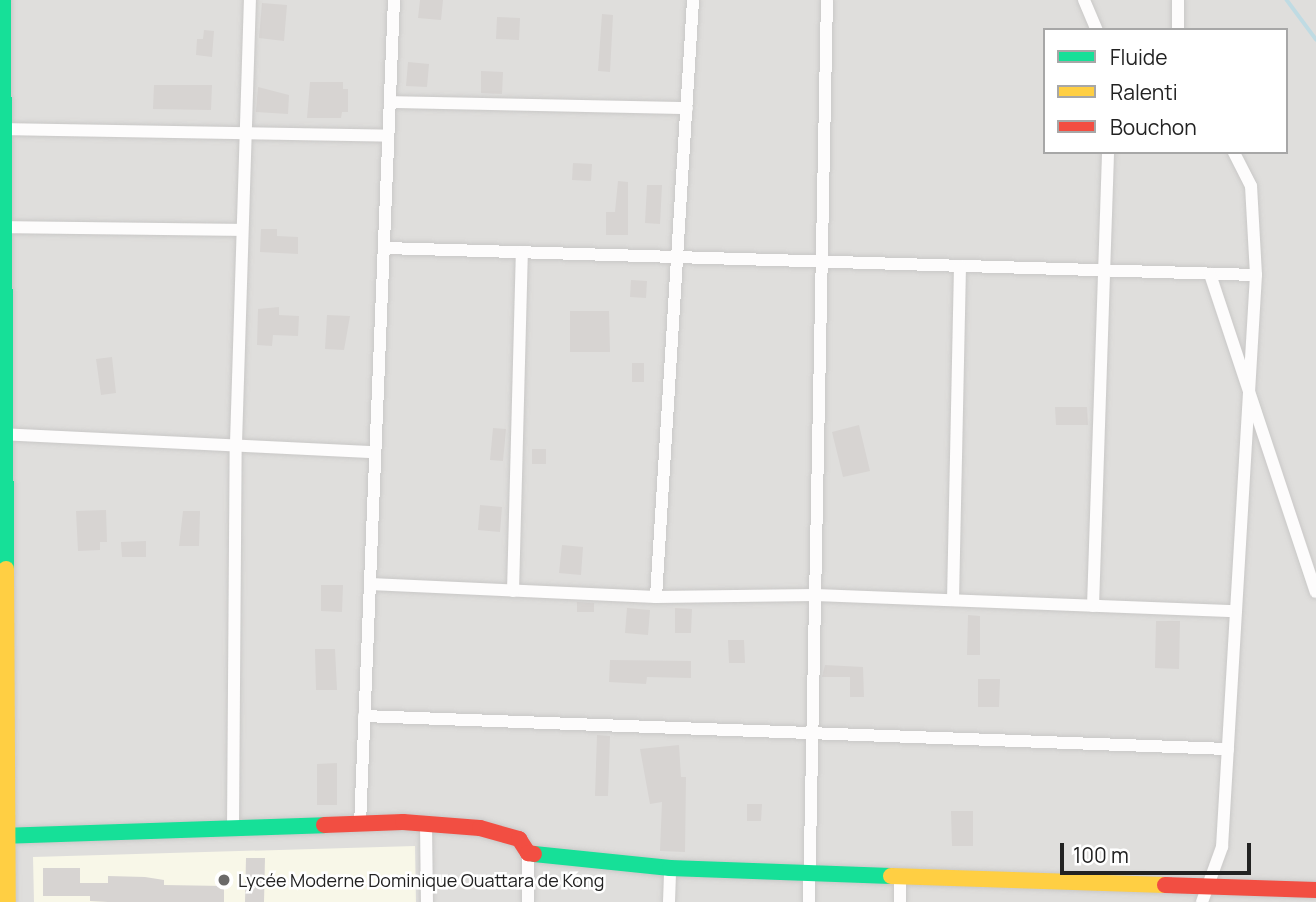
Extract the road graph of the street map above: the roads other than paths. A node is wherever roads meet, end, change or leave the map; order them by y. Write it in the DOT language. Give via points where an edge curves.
graph roads {
  1 [pos="3,0"];
  2 [pos="250,0"];
  3 [pos="394,0"];
  4 [pos="694,0"];
  5 [pos="827,0"];
  6 [pos="1084,0"];
  7 [pos="1178,0"];
  8 [pos="1096,28"];
  9 [pos="1178,28"];
  10 [pos="390,102"];
  11 [pos="687,108"];
  12 [pos="5,129"];
  13 [pos="246,130"];
  14 [pos="388,136"];
  15 [pos="1108,154"];
  16 [pos="1235,154"];
  17 [pos="2,227"];
  18 [pos="242,230"];
  19 [pos="386,248"];
  20 [pos="522,252"];
  21 [pos="677,256"];
  22 [pos="822,261"];
  23 [pos="960,265"];
  24 [pos="1105,270"];
  25 [pos="1210,274"];
  26 [pos="1256,275"];
  27 [pos="1249,383"];
  28 [pos="3,434"];
  29 [pos="236,443"];
  30 [pos="374,452"];
  31 [pos="370,584"];
  32 [pos="513,591"];
  33 [pos="1316,592"];
  34 [pos="815,595"];
  35 [pos="656,597"];
  36 [pos="953,600"];
  37 [pos="1093,606"];
  38 [pos="1236,611"];
  39 [pos="364,716"];
  40 [pos="812,737"];
  41 [pos="1228,749"];
  42 [pos="3,752"];
  43 [pos="426,824"];
  44 [pos="360,825"];
  45 [pos="233,829"];
  46 [pos="4,837"];
  47 [pos="528,853"];
  48 [pos="670,868"];
  49 [pos="810,873"];
  50 [pos="900,876"];
  51 [pos="1211,886"];
  52 [pos="1316,890"];
  53 [pos="8,902"];
  54 [pos="427,902"];
  55 [pos="528,902"];
  56 [pos="669,902"];
  57 [pos="809,902"];
  58 [pos="900,902"];
  59 [pos="1202,902"];
  1 -- 12 [label="street"];
  2 -- 13 [label="street"];
  3 -- 10 [label="street"];
  4 -- 11 [label="street"];
  5 -- 22 [label="street"];
  6 -- 8 [label="street"];
  7 -- 9 [label="street"];
  10 -- 11 [label="street"];
  10 -- 14 [label="street"];
  11 -- 21 [label="street"];
  12 -- 13 [label="street"];
  12 -- 17 [label="street"];
  13 -- 14 [label="street"];
  13 -- 18 [label="street"];
  14 -- 19 [label="street"];
  15 -- 24 [label="street"];
  16 -- 26 [label="street" via="1251,186"];
  17 -- 18 [label="street"];
  17 -- 28 [label="street"];
  18 -- 29 [label="street"];
  19 -- 20 [label="street"];
  19 -- 30 [label="street"];
  20 -- 21 [label="street"];
  20 -- 32 [label="street"];
  21 -- 22 [label="street"];
  21 -- 35 [label="street"];
  22 -- 23 [label="street"];
  22 -- 34 [label="street"];
  23 -- 24 [label="street"];
  23 -- 36 [label="street"];
  24 -- 25 [label="street"];
  24 -- 37 [label="street"];
  25 -- 26 [label="street"];
  25 -- 27 [label="street"];
  26 -- 27 [label="street"];
  27 -- 33 [label="street"];
  27 -- 38 [label="street"];
  28 -- 29 [label="street"];
  28 -- 42 [label="street"];
  29 -- 30 [label="street"];
  29 -- 45 [label="street"];
  30 -- 31 [label="street"];
  31 -- 32 [label="street"];
  31 -- 39 [label="street"];
  32 -- 35 [label="street"];
  34 -- 35 [label="street"];
  34 -- 36 [label="street"];
  34 -- 40 [label="street"];
  36 -- 37 [label="street"];
  37 -- 38 [label="street"];
  38 -- 41 [label="street"];
  39 -- 40 [label="street"];
  39 -- 44 [label="street"];
  40 -- 41 [label="street"];
  40 -- 49 [label="street"];
  41 -- 51 [label="street" via="1222,847"];
  42 -- 46 [label="street"];
  43 -- 44 [label="street"];
  43 -- 47 [label="street" via="480,828 519,839"];
  43 -- 54 [label="street"];
  44 -- 45 [label="street"];
  45 -- 46 [label="street"];
  46 -- 53 [label="street"];
  47 -- 48 [label="street"];
  47 -- 55 [label="street"];
  48 -- 49 [label="street"];
  48 -- 56 [label="street"];
  49 -- 50 [label="street"];
  49 -- 57 [label="street"];
  50 -- 51 [label="street"];
  50 -- 58 [label="street"];
  51 -- 52 [label="street"];
  51 -- 59 [label="street"];
}
